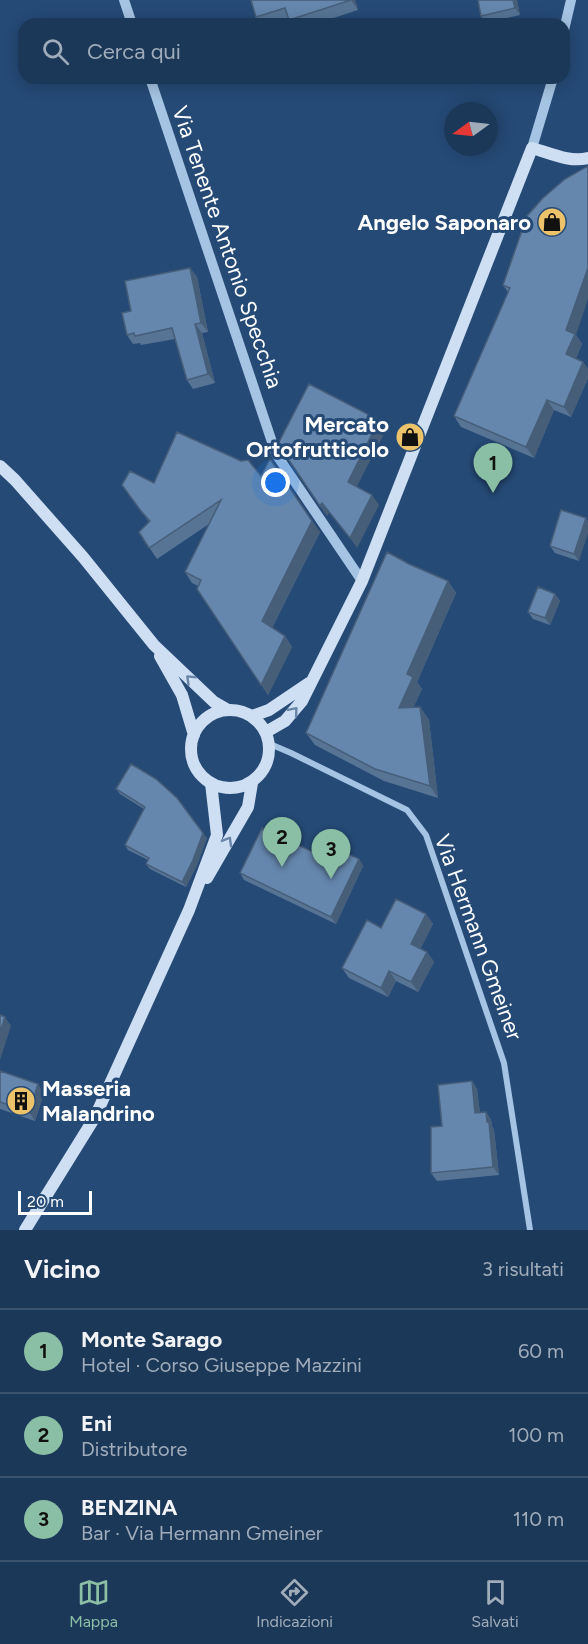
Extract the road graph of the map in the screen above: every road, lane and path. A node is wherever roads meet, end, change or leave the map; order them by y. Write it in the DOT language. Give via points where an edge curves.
graph roads {
  1 [pos="124,0"];
  2 [pos="571,0"];
  3 [pos="130,18"];
  4 [pos="567,18"];
  5 [pos="152,84"];
  6 [pos="551,84"];
  7 [pos="532,148"];
  8 [pos="588,158"];
  9 [pos="0,466"];
  10 [pos="362,582"];
  11 [pos="154,645"];
  12 [pos="313,681"];
  13 [pos="228,710"];
  14 [pos="252,716"];
  15 [pos="266,732"];
  16 [pos="194,735"];
  17 [pos="270,744"];
  18 [pos="211,783"];
  19 [pos="252,783"];
  20 [pos="189,910"];
  21 [pos="25,1230"];
  22 [pos="530,1230"];
  1 -- 3 [label="street"];
  2 -- 4 [label="street"];
  5 -- 10 [label="street, Via Tenente Antonio Specchia" via="276,453"];
  6 -- 7 [label="street"];
  7 -- 8 [label="main road" via="572,159"];
  7 -- 10 [label="main road"];
  9 -- 11 [label="main road" via="83,557"];
  10 -- 12 [label="main road"];
  13 -- 11 [label="main road, one-way" via="214,702"];
  11 -- 16 [label="main road" via="182,695"];
  12 -- 14 [label="main road" via="269,710"];
  15 -- 12 [label="main road, one-way" via="285,721"];
  13 -- 14 [label="main road"];
  13 -- 16 [label="main road" via="204,720"];
  14 -- 15 [label="main road"];
  15 -- 17 [label="main road"];
  16 -- 18 [label="main road" via="193,761 202,777"];
  17 -- 19 [label="main road" via="268,762"];
  17 -- 22 [label="street, Via Hermann Gmeiner" via="406,810 426,835 504,1063"];
  18 -- 19 [label="main road" via="226,789"];
  18 -- 20 [label="main road" via="217,835"];
  20 -- 19 [label="main road, one-way" via="248,807"];
  20 -- 21 [label="main road" via="94,1117"];
}
